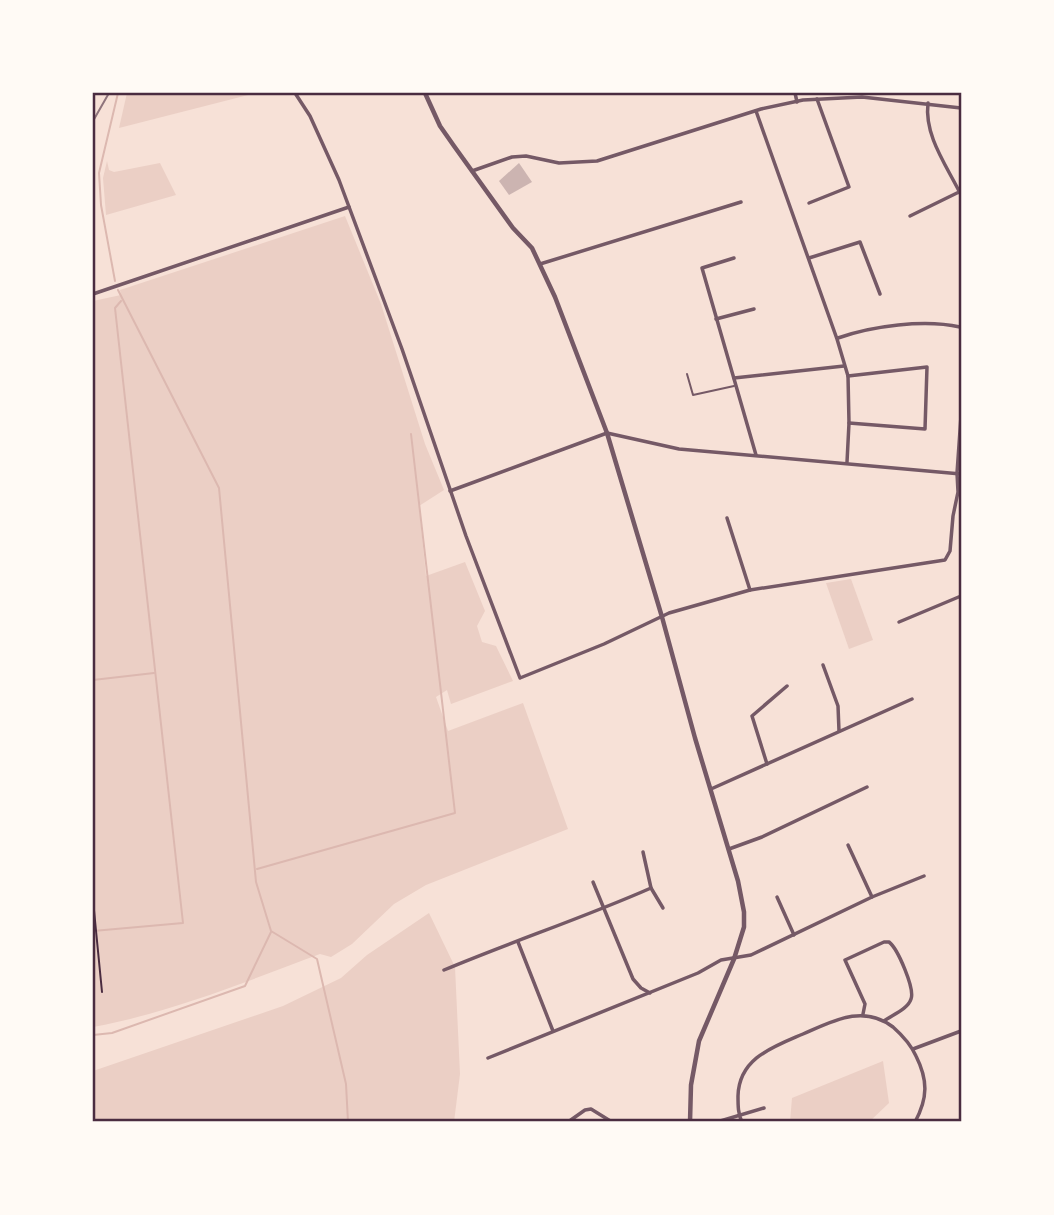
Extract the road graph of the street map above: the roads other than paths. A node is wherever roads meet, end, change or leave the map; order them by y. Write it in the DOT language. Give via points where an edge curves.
graph roads {
  1 [pos="295,93"];
  2 [pos="425,93"];
  3 [pos="795,93"];
  4 [pos="817,99"];
  5 [pos="797,102"];
  6 [pos="928,103"];
  7 [pos="961,108"];
  8 [pos="756,111"];
  9 [pos="472,172"];
  10 [pos="961,193"];
  11 [pos="741,202"];
  12 [pos="808,203"];
  13 [pos="349,207"];
  14 [pos="910,216"];
  15 [pos="734,258"];
  16 [pos="809,258"];
  17 [pos="540,264"];
  18 [pos="93,294"];
  19 [pos="880,294"];
  20 [pos="754,309"];
  21 [pos="716,319"];
  22 [pos="961,325"];
  23 [pos="837,339"];
  24 [pos="961,349"];
  25 [pos="844,366"];
  26 [pos="687,374"];
  27 [pos="848,376"];
  28 [pos="733,379"];
  29 [pos="735,386"];
  30 [pos="961,416"];
  31 [pos="849,422"];
  32 [pos="607,433"];
  33 [pos="756,455"];
  34 [pos="846,462"];
  35 [pos="959,474"];
  36 [pos="450,491"];
  37 [pos="727,518"];
  38 [pos="750,590"];
  39 [pos="961,596"];
  40 [pos="662,617"];
  41 [pos="899,622"];
  42 [pos="823,665"];
  43 [pos="787,686"];
  44 [pos="912,699"];
  45 [pos="839,731"];
  46 [pos="767,764"];
  47 [pos="867,787"];
  48 [pos="711,789"];
  49 [pos="848,845"];
  50 [pos="729,849"];
  51 [pos="643,852"];
  52 [pos="924,876"];
  53 [pos="593,882"];
  54 [pos="651,888"];
  55 [pos="778,897"];
  56 [pos="872,897"];
  57 [pos="605,908"];
  58 [pos="663,908"];
  59 [pos="794,935"];
  60 [pos="518,942"];
  61 [pos="734,959"];
  62 [pos="444,970"];
  63 [pos="650,993"];
  64 [pos="863,1014"];
  65 [pos="884,1021"];
  66 [pos="553,1031"];
  67 [pos="961,1031"];
  68 [pos="913,1049"];
  69 [pos="488,1058"];
  70 [pos="764,1108"];
  71 [pos="738,1115"];
  72 [pos="571,1122"];
  73 [pos="612,1122"];
  74 [pos="690,1122"];
  75 [pos="717,1122"];
  76 [pos="742,1122"];
  77 [pos="915,1122"];
  1 -- 13 [label="street" via="310,116"];
  2 -- 9 [label="street" via="441,128"];
  3 -- 5 [label="street"];
  4 -- 5 [label="street"];
  4 -- 6 [label="street" via="862,97"];
  4 -- 12 [label="street" via="849,187"];
  5 -- 8 [label="street"];
  6 -- 7 [label="street"];
  6 -- 10 [label="street" via="929,131"];
  8 -- 9 [label="street" via="597,161 559,163 526,156"];
  8 -- 16 [label="street"];
  9 -- 17 [label="street"];
  10 -- 14 [label="street"];
  11 -- 17 [label="street"];
  13 -- 18 [label="street"];
  13 -- 36 [label="street"];
  15 -- 21 [label="street" via="702,268"];
  16 -- 19 [label="street" via="860,242"];
  16 -- 23 [label="street"];
  17 -- 32 [label="street"];
  20 -- 21 [label="street"];
  21 -- 28 [label="street"];
  22 -- 23 [label="street" via="862,330"];
  22 -- 24 [label="street"];
  23 -- 25 [label="street"];
  25 -- 27 [label="street"];
  25 -- 28 [label="street"];
  26 -- 29 [label="lane" via="693,395"];
  27 -- 31 [label="street"];
  27 -- 31 [label="street" via="927,367 925,429"];
  28 -- 29 [label="street"];
  29 -- 33 [label="street"];
  30 -- 35 [label="street"];
  31 -- 34 [label="street"];
  32 -- 33 [label="street" via="679,449"];
  32 -- 36 [label="street"];
  32 -- 40 [label="street"];
  33 -- 34 [label="street"];
  34 -- 35 [label="street"];
  35 -- 38 [label="street" via="946,559"];
  36 -- 40 [label="street" via="520,678"];
  37 -- 38 [label="street"];
  38 -- 40 [label="street"];
  39 -- 41 [label="street"];
  40 -- 48 [label="street"];
  42 -- 45 [label="street" via="838,706"];
  43 -- 46 [label="street" via="752,716"];
  44 -- 45 [label="street"];
  45 -- 46 [label="street"];
  46 -- 48 [label="street"];
  47 -- 50 [label="street"];
  48 -- 50 [label="street"];
  49 -- 56 [label="street"];
  50 -- 61 [label="street" via="744,912"];
  51 -- 54 [label="street"];
  52 -- 56 [label="street"];
  53 -- 57 [label="street"];
  54 -- 57 [label="street"];
  54 -- 58 [label="street"];
  55 -- 59 [label="street"];
  56 -- 59 [label="street"];
  57 -- 60 [label="street"];
  57 -- 63 [label="street" via="633,979"];
  59 -- 61 [label="street"];
  60 -- 62 [label="street"];
  60 -- 66 [label="street"];
  61 -- 63 [label="street" via="720,960"];
  61 -- 74 [label="street" via="699,1041"];
  63 -- 66 [label="street"];
  64 -- 65 [label="street"];
  64 -- 65 [label="street" via="865,1004 845,960 890,942 903,965 912,999"];
  64 -- 71 [label="street" via="836,1020 760,1054 744,1071"];
  65 -- 68 [label="street"];
  66 -- 69 [label="street"];
  67 -- 68 [label="street"];
  68 -- 77 [label="street" via="926,1081"];
  70 -- 71 [label="street"];
  71 -- 75 [label="street"];
  71 -- 76 [label="street"];
  72 -- 73 [label="street" via="591,1109"];
}
